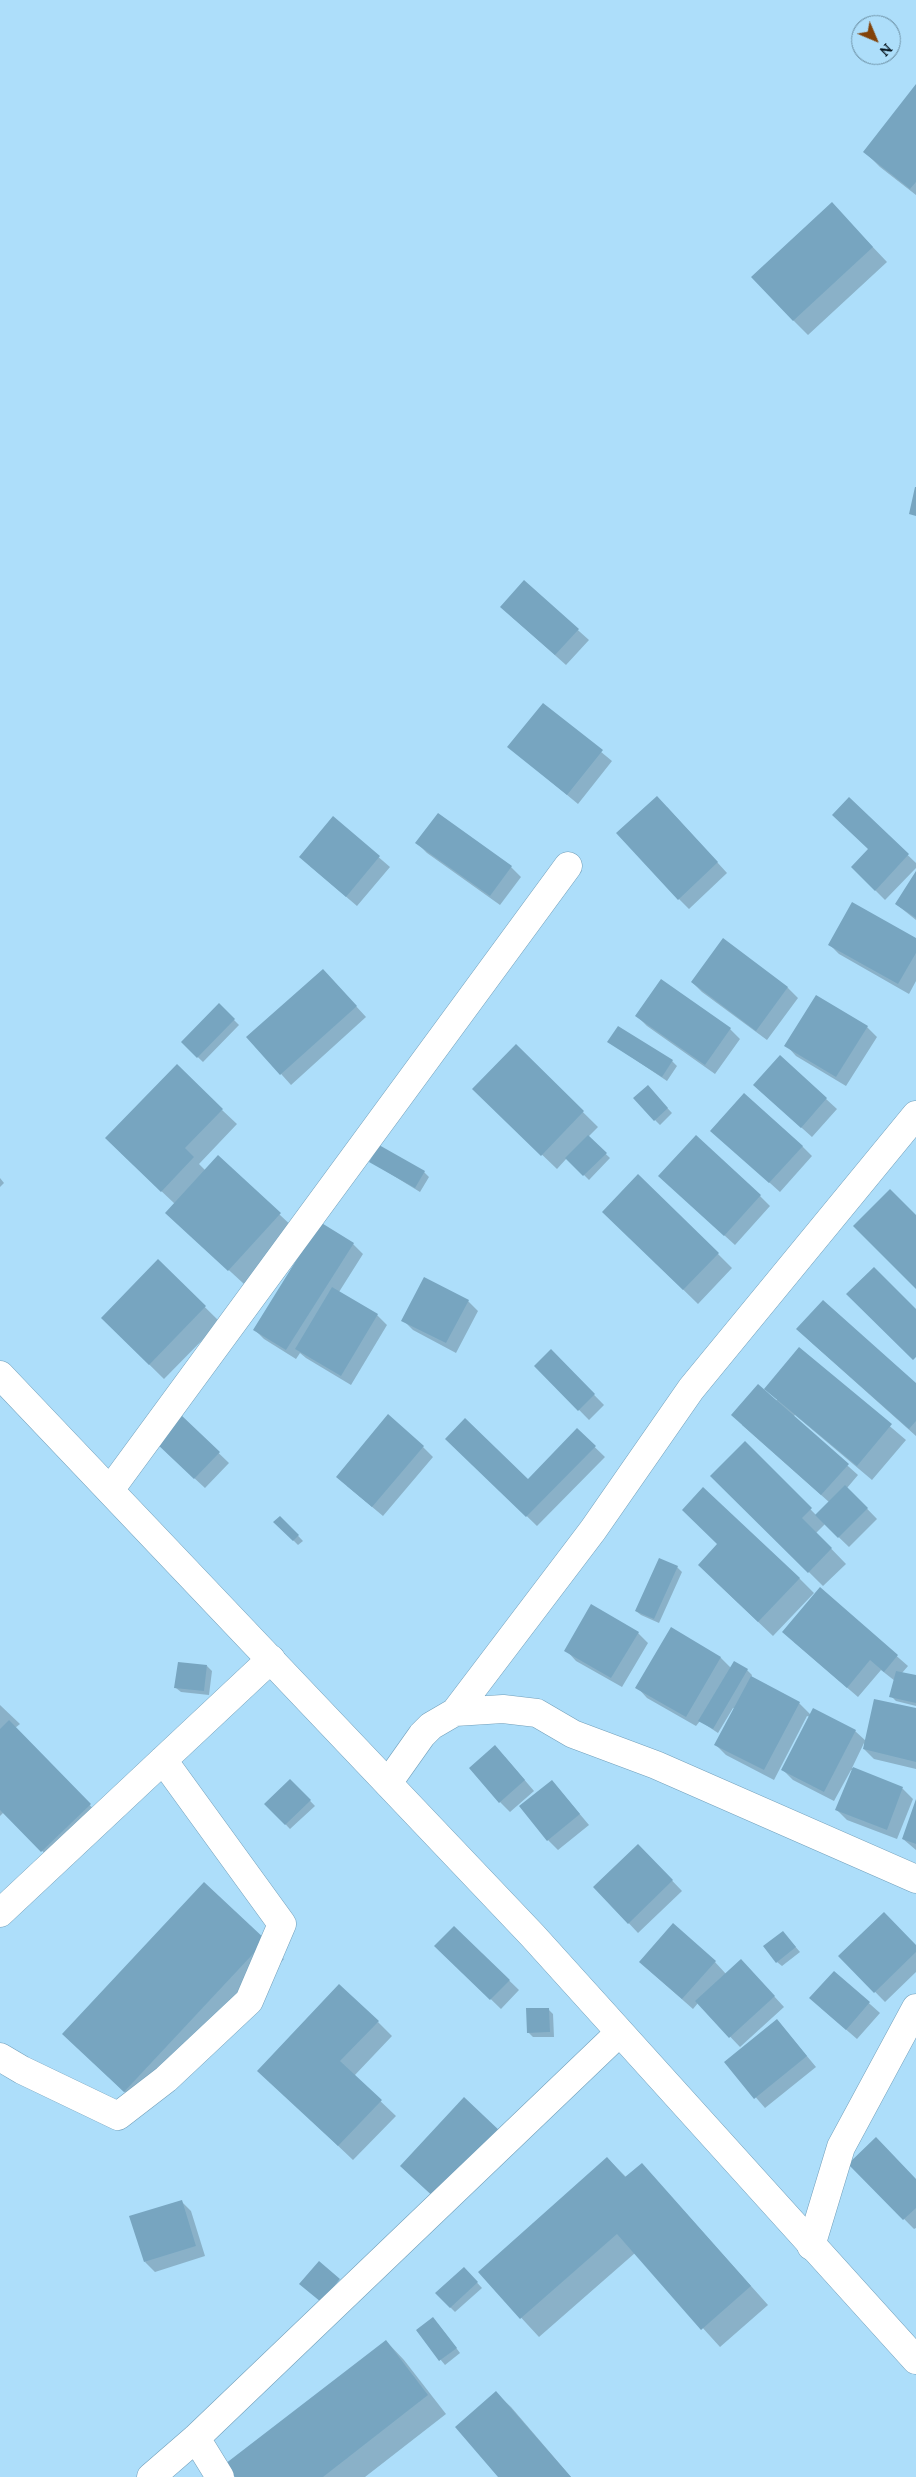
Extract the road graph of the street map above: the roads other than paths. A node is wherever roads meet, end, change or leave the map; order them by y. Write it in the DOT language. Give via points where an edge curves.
graph roads {
  1 [pos="568,866"];
  2 [pos="916,1115"];
  3 [pos="0,1376"];
  4 [pos="110,1490"];
  5 [pos="271,1659"];
  6 [pos="455,1712"];
  7 [pos="163,1760"];
  8 [pos="388,1783"];
  9 [pos="916,1879"];
  10 [pos="0,1913"];
  11 [pos="916,2008"];
  12 [pos="619,2033"];
  13 [pos="0,2057"];
  14 [pos="811,2246"];
  15 [pos="916,2360"];
  16 [pos="196,2438"];
  17 [pos="151,2477"];
  18 [pos="220,2477"];
  1 -- 4 [label="street"];
  2 -- 6 [label="street" via="691,1389 593,1530"];
  3 -- 4 [label="street"];
  4 -- 5 [label="street"];
  5 -- 7 [label="street"];
  5 -- 8 [label="street"];
  6 -- 8 [label="street" via="422,1735"];
  6 -- 9 [label="street" via="503,1709 537,1713 573,1734 656,1765"];
  7 -- 10 [label="street"];
  7 -- 13 [label="street" via="282,1924 249,2001 166,2079 118,2116"];
  8 -- 12 [label="street"];
  11 -- 14 [label="street" via="841,2147"];
  12 -- 14 [label="street"];
  12 -- 16 [label="street"];
  14 -- 15 [label="street"];
  16 -- 17 [label="street"];
  16 -- 18 [label="street"];
}
